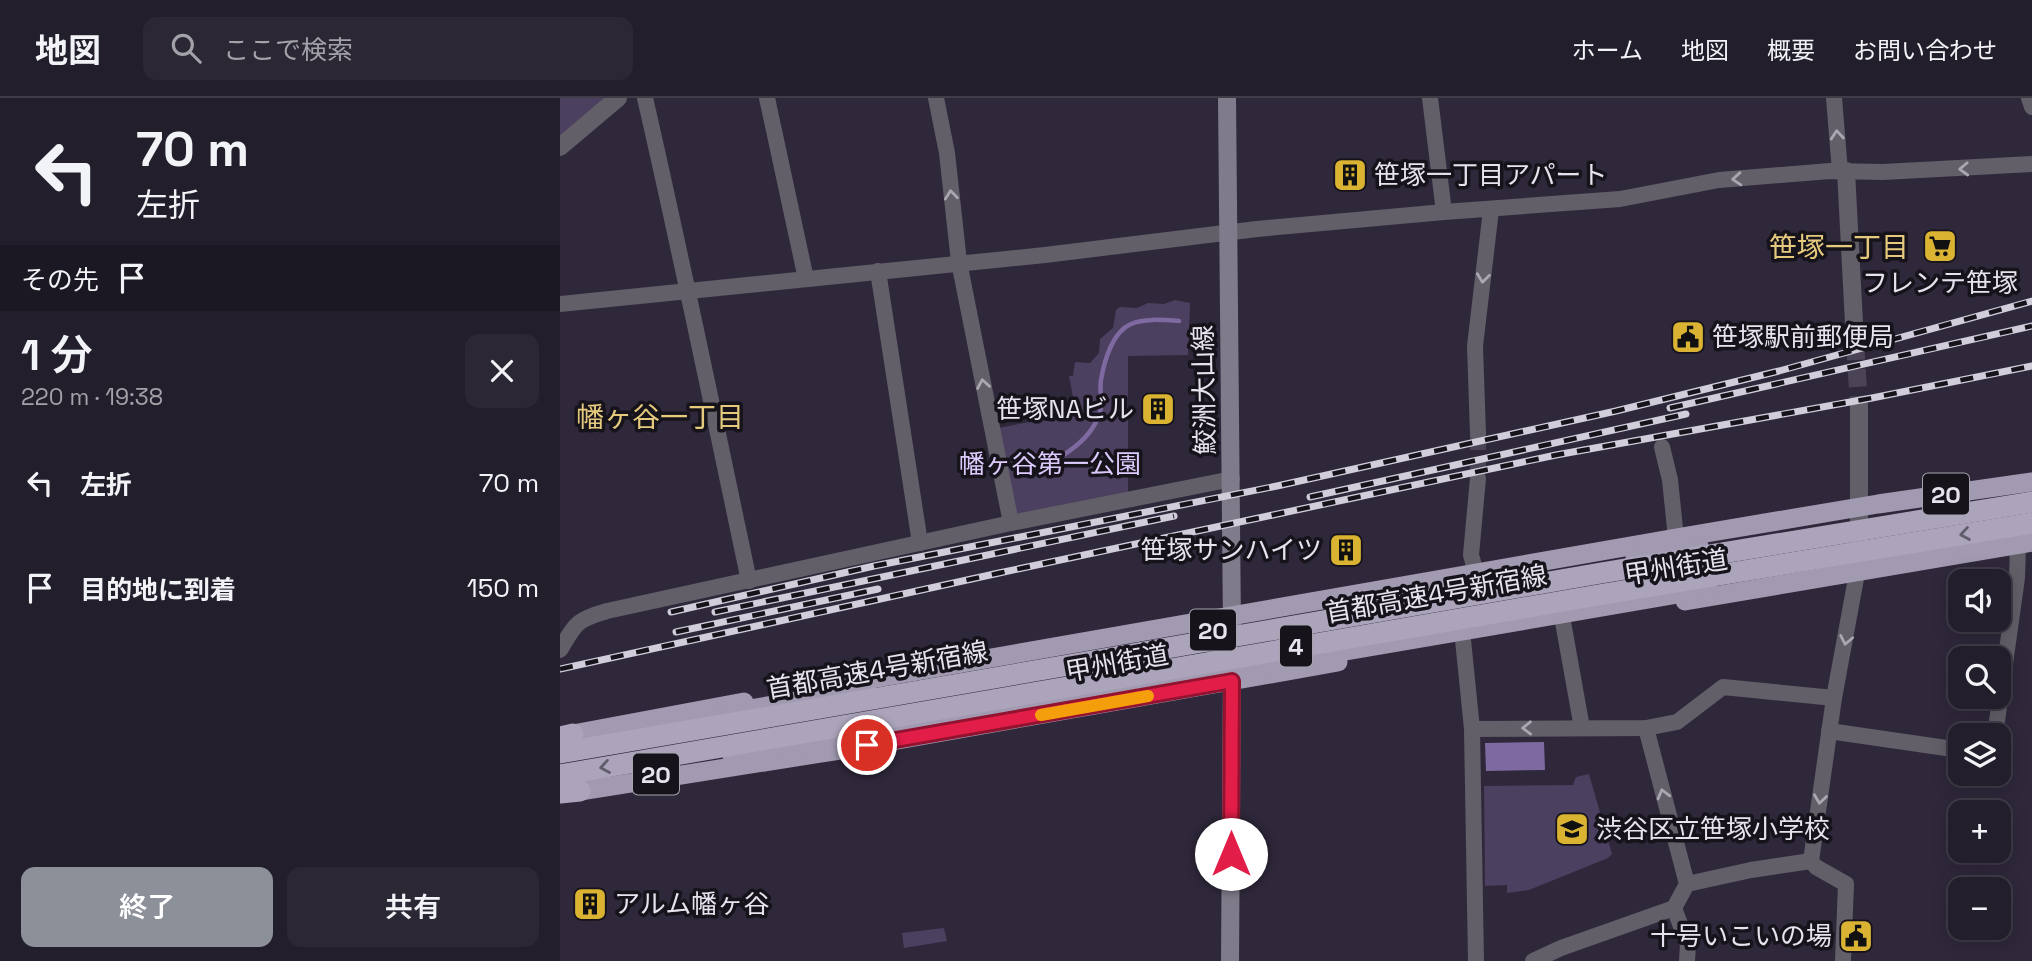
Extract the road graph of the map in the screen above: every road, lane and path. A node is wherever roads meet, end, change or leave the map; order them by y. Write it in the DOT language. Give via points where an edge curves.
graph roads {
  1 [pos="618,98"];
  2 [pos="645,98"];
  3 [pos="767,98"];
  4 [pos="936,98"];
  5 [pos="1227,98"];
  6 [pos="1430,98"];
  7 [pos="1834,98"];
  8 [pos="2029,98"];
  9 [pos="2032,107"];
  10 [pos="562,141"];
  11 [pos="2032,164"];
  12 [pos="1843,171"];
  13 [pos="1491,210"];
  14 [pos="1444,212"];
  15 [pos="1229,233"];
  16 [pos="959,262"];
  17 [pos="878,271"];
  18 [pos="806,279"];
  19 [pos="688,290"];
  20 [pos="560,304"];
  21 [pos="1855,342"];
  22 [pos="1859,406"];
  23 [pos="1478,429"];
  24 [pos="1662,447"];
  25 [pos="1478,478"];
  26 [pos="1232,480"];
  27 [pos="2032,482"];
  28 [pos="2032,502"];
  29 [pos="1860,512"];
  30 [pos="1011,523"];
  31 [pos="2032,523"];
  32 [pos="1676,538"];
  33 [pos="920,543"];
  34 [pos="2025,544"];
  35 [pos="1858,568"];
  36 [pos="1476,573"];
  37 [pos="749,581"];
  38 [pos="1232,615"];
  39 [pos="1563,622"];
  40 [pos="1463,640"];
  41 [pos="560,650"];
  42 [pos="1232,681"];
  43 [pos="1834,698"];
  44 [pos="1997,723"];
  45 [pos="1582,728"];
  46 [pos="1646,728"];
  47 [pos="1472,729"];
  48 [pos="1829,731"];
  49 [pos="564,736"];
  50 [pos="1948,748"];
  51 [pos="560,753"];
  52 [pos="560,775"];
  53 [pos="567,793"];
  54 [pos="1811,861"];
  55 [pos="1687,884"];
  56 [pos="1674,908"];
  57 [pos="1230,961"];
  58 [pos="1476,961"];
  59 [pos="1532,961"];
  60 [pos="1687,961"];
  61 [pos="1843,961"];
  1 -- 10 [label="street"];
  2 -- 19 [label="street"];
  3 -- 18 [label="street"];
  16 -- 4 [label="street, one-way"];
  5 -- 15 [label="main road, 鮫洲大山線"];
  6 -- 14 [label="street"];
  12 -- 7 [label="street, one-way"];
  8 -- 9 [label="street"];
  11 -- 12 [label="street, one-way"];
  12 -- 13 [label="street, one-way" via="1718,180 1620,199"];
  12 -- 21 [label="street"];
  13 -- 14 [label="street"];
  13 -- 23 [label="street, one-way" via="1475,346"];
  14 -- 15 [label="street"];
  15 -- 16 [label="street"];
  15 -- 26 [label="main road, 鮫洲大山線"];
  16 -- 17 [label="street"];
  30 -- 16 [label="street, one-way"];
  17 -- 18 [label="street"];
  17 -- 33 [label="street"];
  18 -- 19 [label="street"];
  19 -- 20 [label="street"];
  19 -- 37 [label="street"];
  22 -- 29 [label="street"];
  24 -- 32 [label="street"];
  25 -- 36 [label="street" via="1471,555"];
  26 -- 30 [label="street"];
  26 -- 38 [label="main road, 鮫洲大山線"];
  27 -- 29 [label="highway, 甲州街道 / 20"];
  28 -- 51 [label="highway, 首都高速4号新宿線 / 4, bridge"];
  29 -- 32 [label="highway, 20"];
  29 -- 35 [label="street"];
  29 -- 49 [label="highway, 甲州街道 / 20, bridge" via="1699,546 727,713"];
  30 -- 33 [label="street"];
  31 -- 52 [label="highway, 首都高速4号新宿線 / 4, one-way, bridge"];
  32 -- 36 [label="highway, 20"];
  33 -- 37 [label="street"];
  34 -- 35 [label="highway, 甲州街道 / 20"];
  34 -- 44 [label="street"];
  35 -- 39 [label="highway, 20"];
  35 -- 43 [label="street, one-way"];
  35 -- 53 [label="highway, 甲州街道 / 20, bridge" via="1707,589 732,756"];
  36 -- 38 [label="highway, 20"];
  37 -- 41 [label="street" via="583,618"];
  38 -- 42 [label="main road, 鮫洲大山線"];
  38 -- 49 [label="highway, 20"];
  39 -- 40 [label="highway, 20"];
  39 -- 45 [label="street"];
  40 -- 42 [label="highway, 20"];
  40 -- 47 [label="street"];
  42 -- 53 [label="highway, 20"];
  42 -- 57 [label="main road, 鮫洲大山線" via="1223,879"];
  43 -- 46 [label="street" via="1723,687 1677,722"];
  43 -- 48 [label="street"];
  45 -- 46 [label="street"];
  45 -- 47 [label="street, one-way"];
  55 -- 46 [label="street, one-way"];
  47 -- 58 [label="street"];
  48 -- 50 [label="street"];
  48 -- 54 [label="street, one-way"];
  54 -- 55 [label="street"];
  54 -- 61 [label="street" via="1846,884"];
  55 -- 56 [label="street"];
  56 -- 59 [label="street"];
  56 -- 60 [label="street" via="1688,945"];
}
